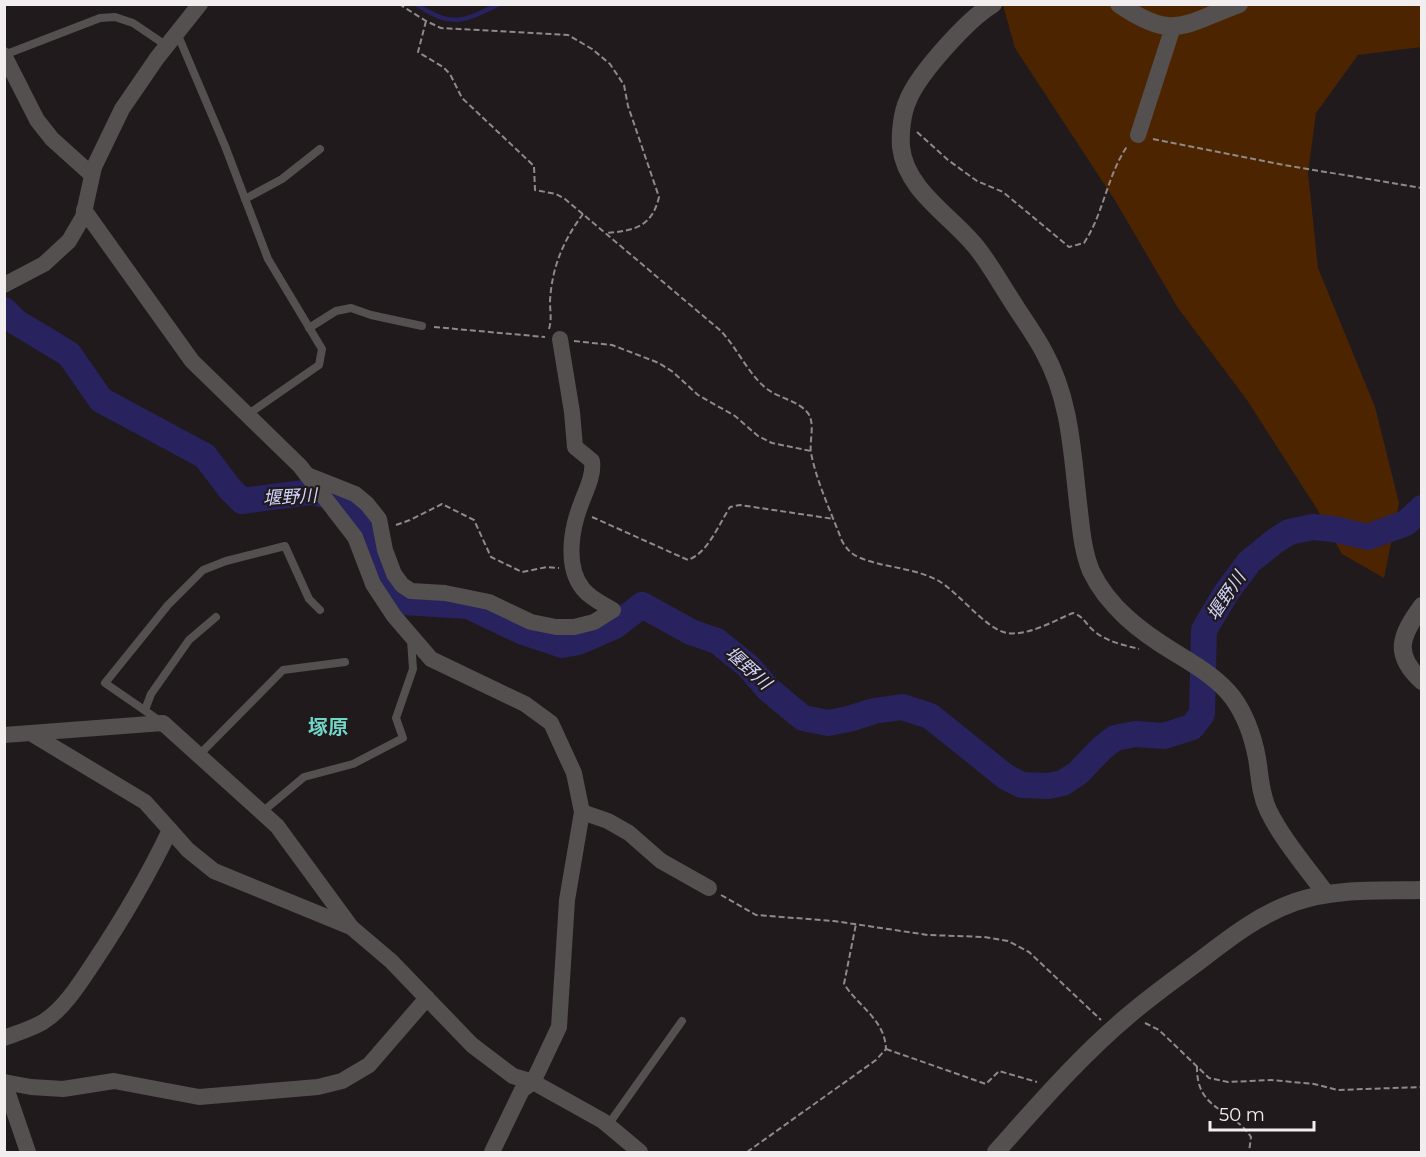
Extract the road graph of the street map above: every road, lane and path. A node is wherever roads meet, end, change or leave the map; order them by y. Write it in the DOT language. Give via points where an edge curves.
graph roads {
  1 [pos="200,4"];
  2 [pos="399,4"];
  3 [pos="993,4"];
  4 [pos="1119,4"];
  5 [pos="1239,4"];
  6 [pos="426,21"];
  7 [pos="1173,27"];
  8 [pos="172,39"];
  9 [pos="4,55"];
  10 [pos="902,123"];
  11 [pos="1137,135"];
  12 [pos="320,149"];
  13 [pos="92,175"];
  14 [pos="1422,188"];
  15 [pos="245,199"];
  16 [pos="84,210"];
  17 [pos="583,214"];
  18 [pos="605,232"];
  19 [pos="4,285"];
  20 [pos="422,326"];
  21 [pos="309,328"];
  22 [pos="552,338"];
  23 [pos="247,415"];
  24 [pos="811,451"];
  25 [pos="309,477"];
  26 [pos="578,511"];
  27 [pos="834,519"];
  28 [pos="379,524"];
  29 [pos="363,552"];
  30 [pos="573,569"];
  31 [pos="1422,606"];
  32 [pos="320,610"];
  33 [pos="216,617"];
  34 [pos="411,636"];
  35 [pos="1145,650"];
  36 [pos="345,662"];
  37 [pos="1422,681"];
  38 [pos="145,710"];
  39 [pos="163,723"];
  40 [pos="32,734"];
  41 [pos="4,735"];
  42 [pos="200,754"];
  43 [pos="261,813"];
  44 [pos="582,813"];
  45 [pos="170,830"];
  46 [pos="709,888"];
  47 [pos="1422,890"];
  48 [pos="1326,894"];
  49 [pos="856,924"];
  50 [pos="351,927"];
  51 [pos="427,998"];
  52 [pos="1130,1014"];
  53 [pos="682,1021"];
  54 [pos="1111,1031"];
  55 [pos="4,1038"];
  56 [pos="886,1049"];
  57 [pos="1197,1066"];
  58 [pos="4,1082"];
  59 [pos="533,1082"];
  60 [pos="1055,1086"];
  61 [pos="1422,1087"];
  62 [pos="608,1125"];
  63 [pos="28,1152"];
  64 [pos="492,1152"];
  65 [pos="640,1152"];
  66 [pos="747,1152"];
  67 [pos="996,1152"];
  68 [pos="1250,1152"];
  1 -- 8 [label="street"];
  2 -- 6 [label="path"];
  3 -- 10 [label="street" via="964,26 919,80 907,101"];
  4 -- 7 [label="street" via="1139,18"];
  5 -- 7 [label="street" via="1192,24"];
  6 -- 17 [label="path" via="418,52 443,67 462,98 534,166 535,190 556,194"];
  6 -- 18 [label="path" via="441,28 568,35 610,64 624,85 659,196 656,211 644,223 628,231"];
  7 -- 11 [label="street"];
  8 -- 9 [label="lane" via="115,17 100,18"];
  8 -- 13 [label="street" via="122,110"];
  8 -- 15 [label="lane"];
  9 -- 13 [label="street" via="37,120"];
  10 -- 11 [label="path" via="977,181 1003,192 1069,247 1084,243 1092,231 1117,161"];
  10 -- 48 [label="street" via="901,147 907,171 979,250 1044,352 1059,384 1070,424 1083,548 1090,570 1120,612 1218,682 1233,698 1252,734 1260,789 1268,811"];
  11 -- 14 [label="path"];
  12 -- 15 [label="lane" via="282,179"];
  13 -- 16 [label="street"];
  15 -- 21 [label="lane" via="268,260"];
  16 -- 19 [label="street" via="69,241 44,264"];
  16 -- 23 [label="street" via="192,362"];
  17 -- 18 [label="path"];
  17 -- 22 [label="path" via="567,236 558,258 550,303"];
  18 -- 24 [label="path" via="721,331 759,382 807,412 811,420"];
  20 -- 21 [label="lane" via="351,308 336,311"];
  20 -- 22 [label="path"];
  21 -- 23 [label="lane" via="322,349 319,364"];
  22 -- 24 [label="path" via="612,345 659,363 758,436"];
  22 -- 26 [label="street" via="572,412 575,447 592,461 594,471"];
  23 -- 25 [label="street"];
  24 -- 27 [label="path"];
  25 -- 28 [label="street" via="355,494"];
  25 -- 29 [label="street" via="356,537"];
  26 -- 27 [label="path" via="688,560 703,549 730,507 740,505"];
  26 -- 30 [label="street" via="572,540"];
  27 -- 35 [label="path" via="847,550 857,557 923,573 941,582 1005,633 1023,633 1073,613 1111,641"];
  28 -- 29 [label="street"];
  28 -- 30 [label="path" via="410,520 441,504 474,520 491,557 522,572 547,567"];
  28 -- 30 [label="street" via="394,574 411,591 489,602 531,621 556,627 594,622 613,610 582,587"];
  29 -- 34 [label="street" via="373,584"];
  31 -- 37 [label="street" via="1403,636 1402,653 1409,669"];
  32 -- 38 [label="lane" via="309,599 285,546 203,570 168,605 105,683"];
  33 -- 38 [label="lane" via="189,640"];
  34 -- 43 [label="lane" via="413,669 396,718 403,738 353,764 304,777"];
  34 -- 44 [label="street" via="430,659 525,704 550,723 574,773"];
  36 -- 42 [label="lane" via="283,670"];
  38 -- 39 [label="lane"];
  39 -- 40 [label="street"];
  39 -- 42 [label="street"];
  40 -- 41 [label="street"];
  40 -- 45 [label="street" via="145,802"];
  42 -- 43 [label="street"];
  43 -- 50 [label="street" via="277,826"];
  44 -- 46 [label="street" via="629,833 661,861"];
  44 -- 59 [label="street" via="567,900 559,1028"];
  45 -- 50 [label="street" via="214,871"];
  45 -- 55 [label="street" via="147,878 84,978 44,1021"];
  46 -- 49 [label="path" via="756,915"];
  47 -- 48 [label="street"];
  48 -- 52 [label="street" via="1294,902 1238,932"];
  49 -- 54 [label="path" via="1008,941 1029,952"];
  49 -- 56 [label="path" via="844,984 880,1025"];
  50 -- 51 [label="street"];
  51 -- 58 [label="street" via="369,1065 342,1081 318,1087 199,1097 114,1081 63,1089"];
  51 -- 59 [label="street" via="472,1045 513,1076"];
  52 -- 54 [label="street"];
  52 -- 57 [label="path" via="1159,1030"];
  53 -- 62 [label="lane"];
  54 -- 60 [label="street"];
  56 -- 60 [label="path" via="986,1084 999,1071"];
  56 -- 66 [label="path"];
  57 -- 61 [label="path" via="1209,1078 1228,1082 1271,1080 1338,1090"];
  57 -- 68 [label="path" via="1197,1083 1208,1102 1245,1127 1251,1137"];
  58 -- 63 [label="street"];
  59 -- 62 [label="street"];
  59 -- 64 [label="street" via="522,1090"];
  60 -- 67 [label="street"];
  62 -- 65 [label="street"];
}
